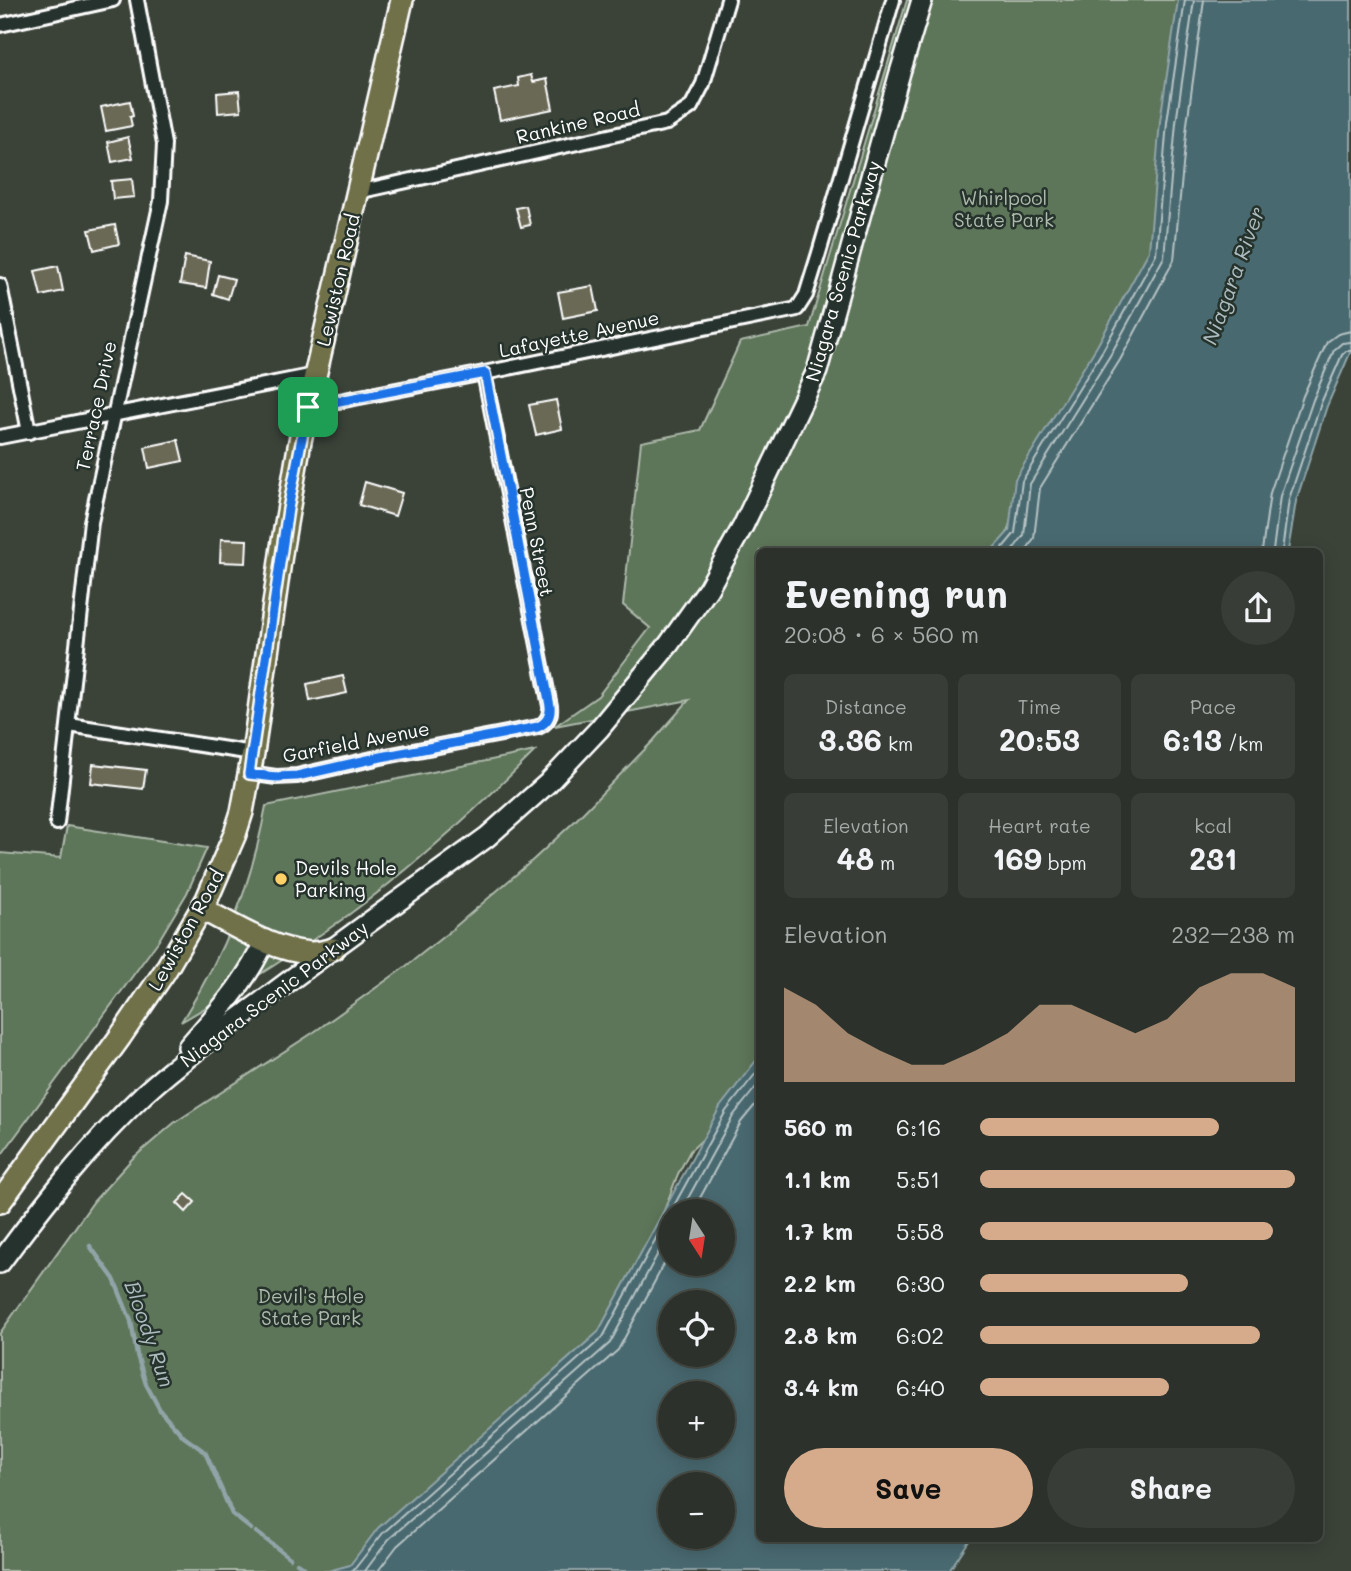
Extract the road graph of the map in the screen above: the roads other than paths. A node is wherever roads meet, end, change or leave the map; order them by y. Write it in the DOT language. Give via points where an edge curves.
graph roads {
  1 [pos="113,0"];
  2 [pos="137,0"];
  3 [pos="402,0"];
  4 [pos="728,0"];
  5 [pos="893,0"];
  6 [pos="922,0"];
  7 [pos="0,25"];
  8 [pos="358,192"];
  9 [pos="0,285"];
  10 [pos="485,373"];
  11 [pos="315,375"];
  12 [pos="308,407"];
  13 [pos="113,415"];
  14 [pos="29,432"];
  15 [pos="0,437"];
  16 [pos="549,717"];
  17 [pos="69,725"];
  18 [pos="251,763"];
  19 [pos="57,823"];
  20 [pos="202,909"];
  21 [pos="265,940"];
  22 [pos="334,949"];
  23 [pos="163,1077"];
  24 [pos="0,1202"];
  25 [pos="0,1263"];
  1 -- 7 [label="street"];
  2 -- 13 [label="street, Terrace Drive" via="164,144 161,201"];
  3 -- 8 [label="main road, Lewiston Road"];
  4 -- 8 [label="street, Rankine Road" via="703,84 691,107 667,123"];
  5 -- 10 [label="street, Lafayette Avenue" via="806,295 797,309"];
  6 -- 22 [label="main road, Niagara Scenic Parkway" via="817,371 708,589 599,729 548,783 487,837"];
  8 -- 11 [label="main road, Lewiston Road"];
  9 -- 14 [label="street"];
  10 -- 12 [label="street, Lafayette Avenue"];
  10 -- 16 [label="street, Penn Street"];
  11 -- 12 [label="main road, Lewiston Road"];
  11 -- 13 [label="street"];
  12 -- 18 [label="main road, Lewiston Road" via="286,522"];
  13 -- 14 [label="street"];
  13 -- 17 [label="street, Terrace Drive" via="87,547"];
  14 -- 15 [label="street"];
  16 -- 18 [label="street, Garfield Avenue" via="538,727 297,776 276,777"];
  17 -- 18 [label="street, Garfield Avenue"];
  17 -- 19 [label="street, Terrace Drive"];
  18 -- 20 [label="main road, Lewiston Road" via="235,834"];
  20 -- 21 [label="main road"];
  20 -- 24 [label="main road, Lewiston Road" via="132,1021"];
  21 -- 22 [label="main road" via="309,953"];
  21 -- 23 [label="main road" via="240,985"];
  22 -- 23 [label="main road, Niagara Scenic Parkway"];
  23 -- 25 [label="main road, Niagara Scenic Parkway" via="78,1163"];
}
